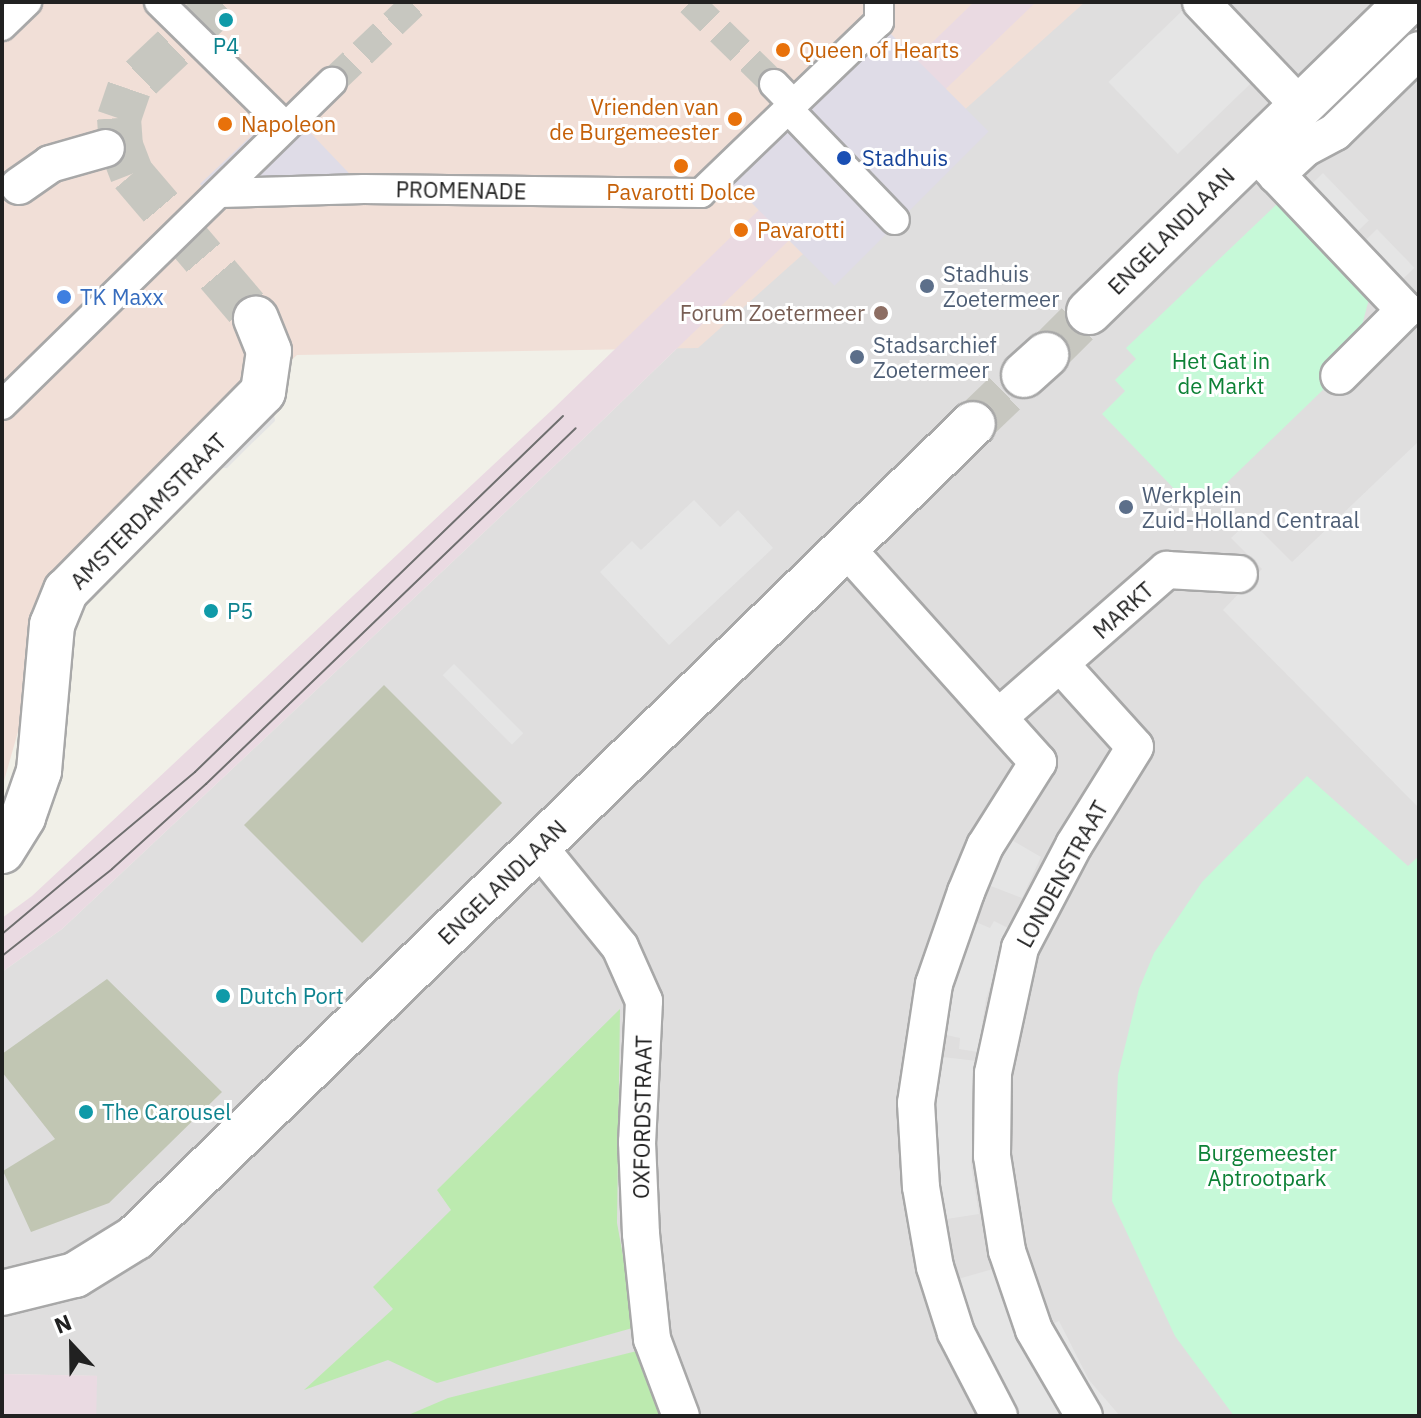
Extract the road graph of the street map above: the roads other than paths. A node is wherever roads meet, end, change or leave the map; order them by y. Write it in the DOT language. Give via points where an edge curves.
graph roads {
  1 [pos="27,2"];
  2 [pos="159,2"];
  3 [pos="1408,2"];
  4 [pos="1200,3"];
  5 [pos="879,12"];
  6 [pos="2,26"];
  7 [pos="1419,50"];
  8 [pos="332,82"];
  9 [pos="785,99"];
  10 [pos="1300,106"];
  11 [pos="284,125"];
  12 [pos="106,148"];
  13 [pos="1265,163"];
  14 [pos="19,186"];
  15 [pos="220,193"];
  16 [pos="895,220"];
  17 [pos="1089,312"];
  18 [pos="256,319"];
  19 [pos="1339,376"];
  20 [pos="2,405"];
  21 [pos="973,424"];
  22 [pos="845,547"];
  23 [pos="1239,574"];
  24 [pos="1061,665"];
  25 [pos="1000,716"];
  26 [pos="538,846"];
  27 [pos="2,851"];
  28 [pos="2,1293"];
  29 [pos="681,1416"];
  30 [pos="999,1416"];
  31 [pos="1084,1416"];
  1 -- 6 [label="street"];
  2 -- 11 [label="street"];
  3 -- 10 [label="street, ENGELANDLAAN"];
  4 -- 10 [label="street"];
  5 -- 9 [label="street"];
  7 -- 13 [label="street" via="1335,132"];
  8 -- 11 [label="street"];
  9 -- 15 [label="street, PROMENADE" via="701,193"];
  9 -- 16 [label="street"];
  10 -- 13 [label="street, ENGELANDLAAN"];
  11 -- 15 [label="street"];
  12 -- 14 [label="street" via="50,164"];
  13 -- 17 [label="street, ENGELANDLAAN"];
  13 -- 19 [label="street" via="1405,310"];
  15 -- 20 [label="street"];
  18 -- 27 [label="street, AMSTERDAMSTRAAT" via="269,351 263,392 66,591 52,625 39,771 23,817"];
  21 -- 22 [label="street, ENGELANDLAAN"];
  22 -- 25 [label="street"];
  22 -- 26 [label="street, ENGELANDLAAN"];
  23 -- 24 [label="street, MARKT" via="1167,570"];
  24 -- 25 [label="street"];
  24 -- 31 [label="street, LONDENSTRAAT" via="1135,747 1067,857 1020,948 993,1073 992,1156 1007,1251 1034,1330"];
  25 -- 30 [label="street" via="1038,762 985,846 966,892 934,984 916,1103 921,1187 935,1267 956,1333"];
  26 -- 28 [label="street, ENGELANDLAAN" via="135,1238 75,1275"];
  26 -- 29 [label="street, OXFORDSTRAAT" via="620,947 644,1001 637,1142 641,1234 652,1339"];
}
